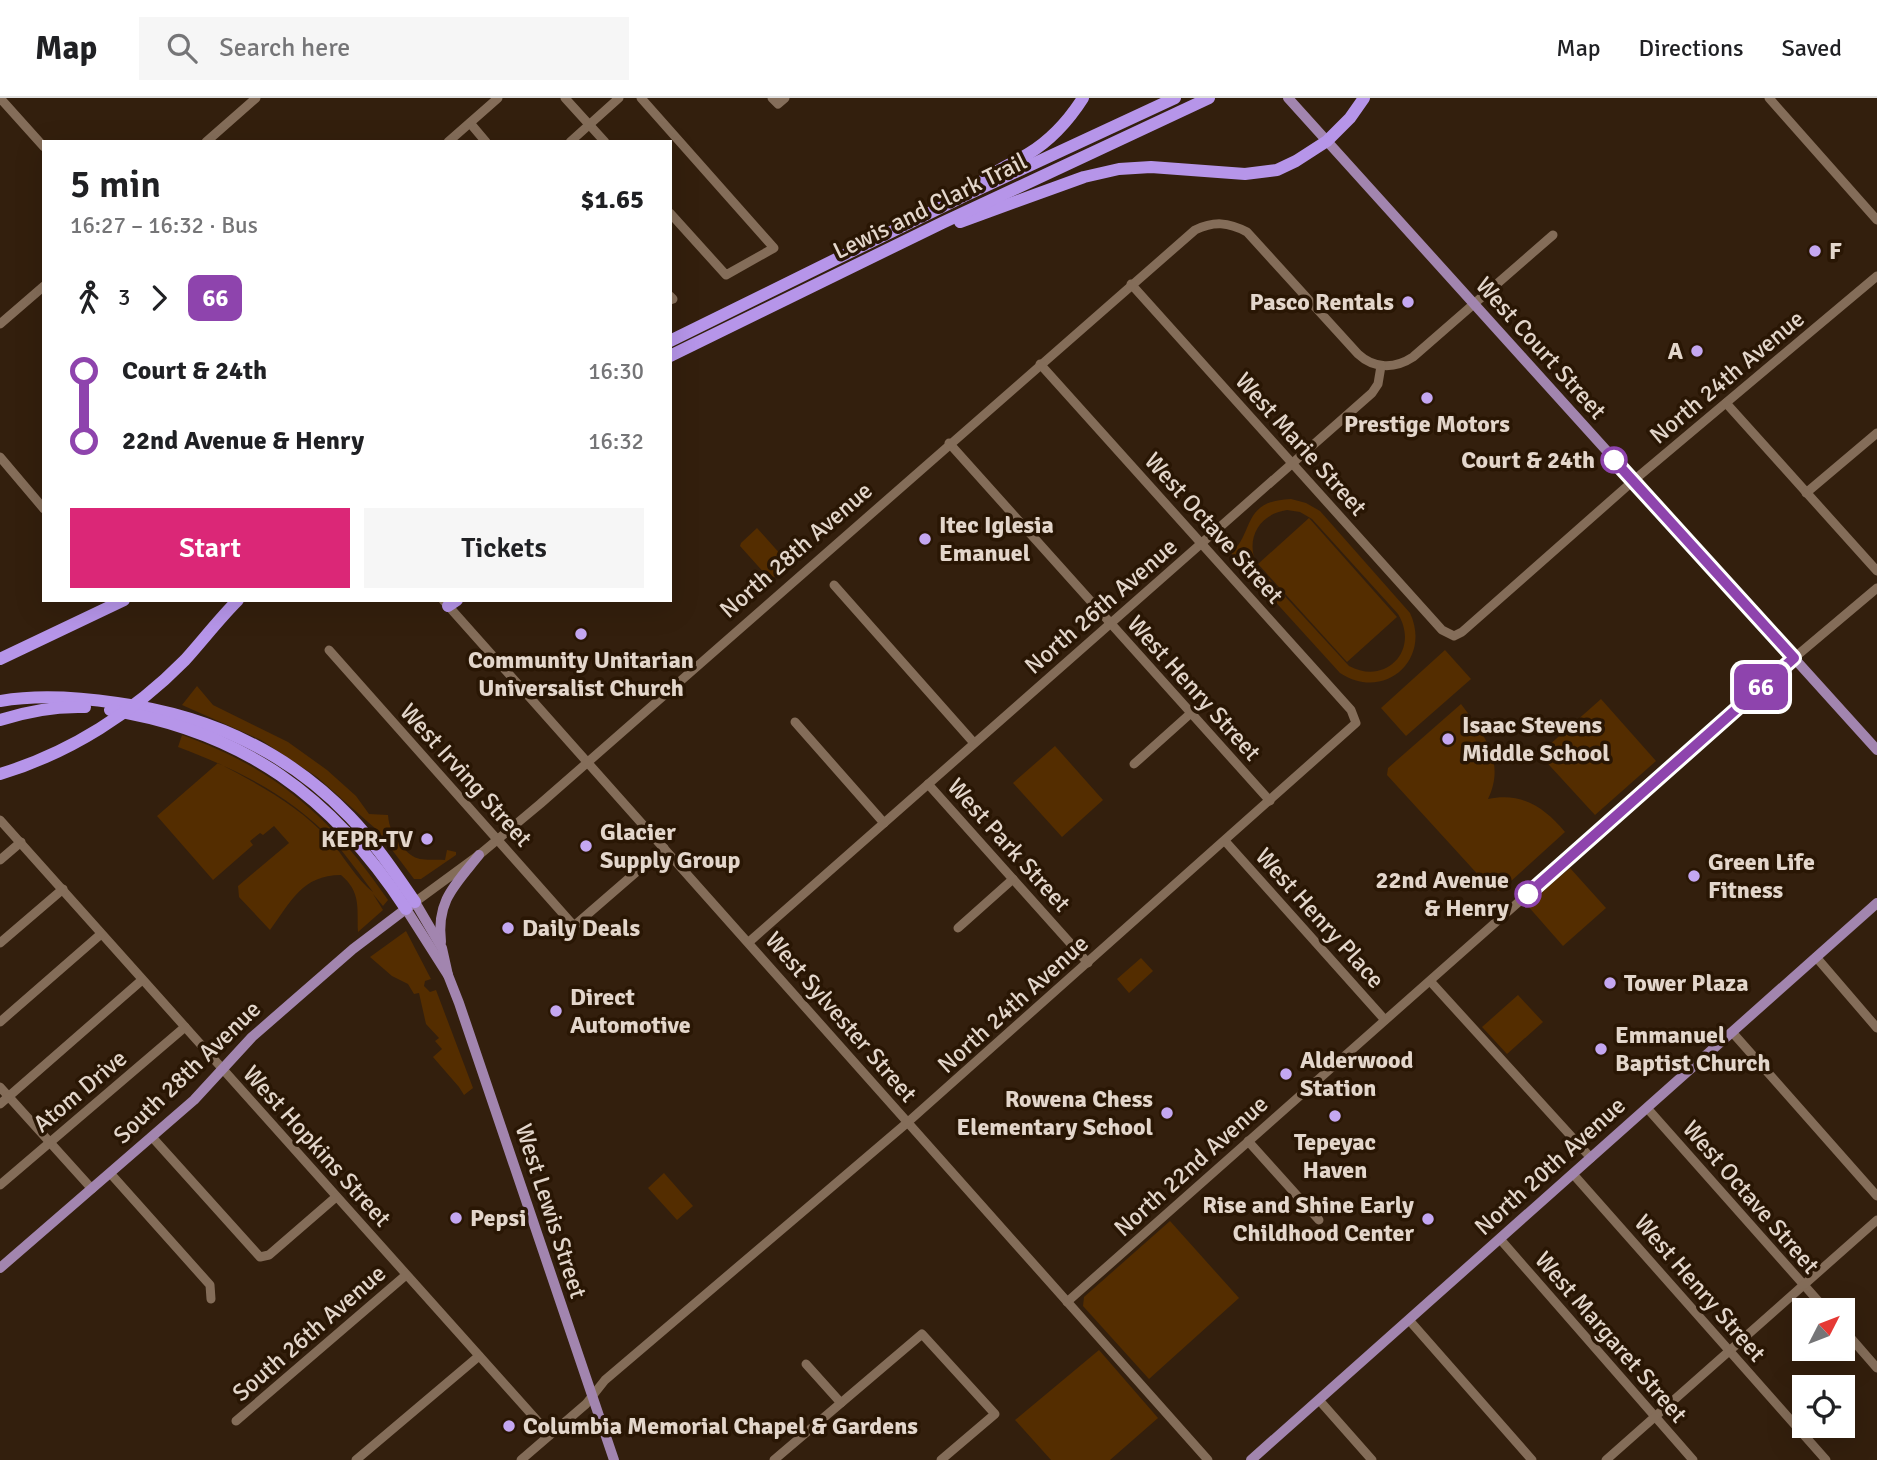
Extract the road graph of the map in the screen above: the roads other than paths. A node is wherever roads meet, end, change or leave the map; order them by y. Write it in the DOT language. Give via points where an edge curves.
graph roads {
  1 [pos="0,98"];
  2 [pos="256,98"];
  3 [pos="498,98"];
  4 [pos="565,98"];
  5 [pos="619,98"];
  6 [pos="641,98"];
  7 [pos="1083,98"];
  8 [pos="1175,98"];
  9 [pos="1209,98"];
  10 [pos="1288,98"];
  11 [pos="1364,98"];
  12 [pos="1769,98"];
  13 [pos="470,123"];
  14 [pos="590,125"];
  15 [pos="208,140"];
  16 [pos="450,140"];
  17 [pos="484,140"];
  18 [pos="572,140"];
  19 [pos="603,140"];
  20 [pos="1327,141"];
  21 [pos="42,145"];
  22 [pos="962,198"];
  23 [pos="672,216"];
  24 [pos="1877,220"];
  25 [pos="942,223"];
  26 [pos="1553,235"];
  27 [pos="1877,276"];
  28 [pos="1131,284"];
  29 [pos="42,288"];
  30 [pos="1473,305"];
  31 [pos="0,324"];
  32 [pos="672,340"];
  33 [pos="672,355"];
  34 [pos="1040,364"];
  35 [pos="1381,366"];
  36 [pos="1726,403"];
  37 [pos="1877,433"];
  38 [pos="949,443"];
  39 [pos="0,457"];
  40 [pos="1292,463"];
  41 [pos="1633,481"];
  42 [pos="1806,493"];
  43 [pos="42,507"];
  44 [pos="1201,543"];
  45 [pos="1877,571"];
  46 [pos="834,585"];
  47 [pos="1877,587"];
  48 [pos="120,602"];
  49 [pos="237,602"];
  50 [pos="449,602"];
  51 [pos="1111,623"];
  52 [pos="1442,630"];
  53 [pos="329,650"];
  54 [pos="1794,658"];
  55 [pos="0,659"];
  56 [pos="0,701"];
  57 [pos="1191,713"];
  58 [pos="1356,719"];
  59 [pos="0,720"];
  60 [pos="795,722"];
  61 [pos="974,743"];
  62 [pos="1877,750"];
  63 [pos="588,762"];
  64 [pos="1134,764"];
  65 [pos="0,774"];
  66 [pos="928,783"];
  67 [pos="1270,801"];
  68 [pos="0,820"];
  69 [pos="884,822"];
  70 [pos="497,840"];
  71 [pos="1225,841"];
  72 [pos="21,842"];
  73 [pos="664,848"];
  74 [pos="479,855"];
  75 [pos="0,860"];
  76 [pos="1013,879"];
  77 [pos="63,890"];
  78 [pos="1877,903"];
  79 [pos="410,906"];
  80 [pos="958,928"];
  81 [pos="101,934"];
  82 [pos="749,942"];
  83 [pos="0,943"];
  84 [pos="442,948"];
  85 [pos="1816,957"];
  86 [pos="1088,962"];
  87 [pos="448,975"];
  88 [pos="142,980"];
  89 [pos="1430,981"];
  90 [pos="1385,1020"];
  91 [pos="0,1022"];
  92 [pos="185,1027"];
  93 [pos="1877,1028"];
  94 [pos="1732,1032"];
  95 [pos="223,1070"];
  96 [pos="0,1087"];
  97 [pos="9,1096"];
  98 [pos="0,1104"];
  99 [pos="1647,1108"];
  100 [pos="908,1122"];
  101 [pos="152,1137"];
  102 [pos="1248,1141"];
  103 [pos="50,1142"];
  104 [pos="1591,1158"];
  105 [pos="110,1173"];
  106 [pos="1573,1174"];
  107 [pos="0,1185"];
  108 [pos="92,1189"];
  109 [pos="1877,1196"];
  110 [pos="337,1197"];
  111 [pos="1319,1220"];
  112 [pos="1877,1220"];
  113 [pos="1500,1239"];
  114 [pos="0,1268"];
  115 [pos="406,1275"];
  116 [pos="1804,1285"];
  117 [pos="211,1298"];
  118 [pos="1815,1298"];
  119 [pos="1067,1302"];
  120 [pos="1409,1320"];
  121 [pos="1855,1343"];
  122 [pos="1730,1350"];
  123 [pos="479,1356"];
  124 [pos="806,1364"];
  125 [pos="1877,1368"];
  126 [pos="593,1394"];
  127 [pos="1319,1400"];
  128 [pos="841,1403"];
  129 [pos="1655,1417"];
  130 [pos="236,1421"];
  131 [pos="550,1435"];
  132 [pos="356,1460"];
  133 [pos="521,1460"];
  134 [pos="614,1460"];
  135 [pos="774,1460"];
  136 [pos="941,1460"];
  137 [pos="1208,1460"];
  138 [pos="1251,1460"];
  139 [pos="1372,1460"];
  140 [pos="1532,1460"];
  141 [pos="1606,1460"];
  142 [pos="1693,1460"];
  143 [pos="1826,1460"];
  1 -- 21 [label="street"];
  2 -- 15 [label="street"];
  3 -- 13 [label="street"];
  4 -- 14 [label="street"];
  5 -- 14 [label="street"];
  6 -- 23 [label="street" via="774,248 726,275"];
  7 -- 22 [label="highway" via="1046,140 984,178"];
  8 -- 22 [label="highway, Lewis and Clark Trail"];
  9 -- 25 [label="highway, Lewis and Clark Trail"];
  10 -- 20 [label="main road, West Court Street"];
  11 -- 20 [label="highway"];
  12 -- 24 [label="street"];
  13 -- 16 [label="street"];
  13 -- 17 [label="street"];
  14 -- 18 [label="street"];
  14 -- 19 [label="street"];
  20 -- 25 [label="highway" via="1297,161 1266,173 1119,169 1084,177 962,222"];
  20 -- 30 [label="main road, West Court Street"];
  22 -- 32 [label="highway, Lewis and Clark Trail"];
  25 -- 33 [label="highway, Lewis and Clark Trail"];
  26 -- 30 [label="street"];
  27 -- 36 [label="street, North 24th Avenue"];
  28 -- 34 [label="street, North 28th Avenue"];
  28 -- 35 [label="street, North 28th Avenue" via="1191,232 1214,223 1234,225 1250,235 1357,354"];
  28 -- 40 [label="street, West Marie Street"];
  29 -- 31 [label="street"];
  30 -- 35 [label="street" via="1409,360"];
  30 -- 41 [label="main road, West Court Street"];
  34 -- 38 [label="street, North 28th Avenue"];
  34 -- 44 [label="street, West Octave Street"];
  35 -- 40 [label="street, North 26th Avenue" via="1375,391"];
  36 -- 41 [label="street, North 24th Avenue"];
  36 -- 42 [label="street"];
  37 -- 42 [label="street"];
  38 -- 51 [label="street, West Henry Street"];
  38 -- 63 [label="street, North 28th Avenue"];
  39 -- 43 [label="street"];
  40 -- 44 [label="street, North 26th Avenue"];
  40 -- 52 [label="street, West Marie Street"];
  41 -- 52 [label="street, North 24th Avenue" via="1462,632 1450,636"];
  41 -- 54 [label="main road, West Court Street"];
  42 -- 45 [label="street"];
  44 -- 51 [label="street, North 26th Avenue"];
  44 -- 58 [label="street, West Octave Street"];
  46 -- 61 [label="street"];
  47 -- 54 [label="street, North 22nd Avenue"];
  48 -- 55 [label="highway"];
  49 -- 65 [label="highway" via="186,659 128,709 53,754"];
  50 -- 63 [label="street, West Sylvester Street"];
  51 -- 57 [label="street, West Henry Street"];
  51 -- 61 [label="street, North 26th Avenue"];
  53 -- 70 [label="street, West Irving Street"];
  54 -- 62 [label="main road, West Court Street"];
  54 -- 89 [label="street, North 22nd Avenue"];
  56 -- 79 [label="highway" via="48,697 150,707 219,728 261,748 327,795 363,832"];
  57 -- 64 [label="street"];
  57 -- 67 [label="street, West Henry Street"];
  58 -- 67 [label="street, North 24th Avenue" via="1350,731"];
  59 -- 79 [label="highway" via="55,707 94,707 178,725 254,757 286,777 351,837"];
  60 -- 69 [label="street"];
  61 -- 66 [label="street, North 26th Avenue"];
  63 -- 70 [label="street, North 28th Avenue"];
  63 -- 73 [label="street, West Sylvester Street"];
  66 -- 69 [label="street, North 26th Avenue"];
  66 -- 76 [label="street, West Park Street"];
  67 -- 71 [label="street, North 24th Avenue"];
  68 -- 72 [label="street, West Hopkins Street"];
  69 -- 82 [label="street, North 26th Avenue"];
  70 -- 73 [label="street, West Irving Street" via="574,926"];
  70 -- 74 [label="street, North 28th Avenue"];
  71 -- 86 [label="street, North 24th Avenue"];
  71 -- 90 [label="street, West Henry Place"];
  72 -- 75 [label="street"];
  72 -- 77 [label="street, West Hopkins Street"];
  73 -- 82 [label="street, West Sylvester Street"];
  74 -- 79 [label="street, North 28th Avenue"];
  74 -- 84 [label="main road" via="443,904"];
  76 -- 80 [label="street"];
  76 -- 86 [label="street, West Park Street"];
  77 -- 81 [label="street, West Hopkins Street"];
  77 -- 83 [label="street"];
  78 -- 85 [label="main road, North 20th Avenue"];
  79 -- 84 [label="main road, West Lewis Street"];
  79 -- 87 [label="main road, West Lewis Street"];
  79 -- 95 [label="main road, South 28th Avenue" via="252,1037"];
  81 -- 88 [label="street, West Hopkins Street"];
  81 -- 91 [label="street"];
  82 -- 100 [label="street, West Sylvester Street"];
  84 -- 87 [label="main road, West Lewis Street"];
  85 -- 93 [label="street"];
  85 -- 94 [label="main road, North 20th Avenue"];
  86 -- 100 [label="street, North 24th Avenue"];
  87 -- 126 [label="main road, West Lewis Street"];
  88 -- 92 [label="street, West Hopkins Street"];
  88 -- 97 [label="street"];
  89 -- 90 [label="street, North 22nd Avenue"];
  89 -- 104 [label="street"];
  90 -- 102 [label="street, North 22nd Avenue"];
  92 -- 95 [label="street, West Hopkins Street"];
  92 -- 103 [label="street, Atom Drive"];
  94 -- 99 [label="main road, North 20th Avenue"];
  94 -- 109 [label="street"];
  95 -- 101 [label="main road, South 28th Avenue"];
  95 -- 110 [label="street, West Hopkins Street"];
  96 -- 97 [label="street"];
  97 -- 98 [label="street"];
  97 -- 103 [label="street"];
  99 -- 104 [label="main road, North 20th Avenue"];
  99 -- 116 [label="street, West Octave Street"];
  100 -- 119 [label="street, West Sylvester Street"];
  100 -- 126 [label="street, North 24th Avenue"];
  101 -- 105 [label="main road, South 28th Avenue"];
  101 -- 110 [label="street" via="263,1257"];
  102 -- 111 [label="street"];
  102 -- 119 [label="street, North 22nd Avenue"];
  103 -- 107 [label="street, Atom Drive"];
  103 -- 108 [label="street"];
  104 -- 106 [label="main road, North 20th Avenue"];
  105 -- 108 [label="main road, South 28th Avenue"];
  105 -- 117 [label="street" via="210,1285"];
  106 -- 113 [label="main road, North 20th Avenue"];
  106 -- 122 [label="street, West Henry Street"];
  108 -- 114 [label="main road, South 28th Avenue"];
  110 -- 115 [label="street, West Hopkins Street"];
  112 -- 116 [label="street"];
  113 -- 120 [label="main road, North 20th Avenue"];
  113 -- 129 [label="street, West Margaret Street"];
  115 -- 123 [label="street, West Hopkins Street"];
  115 -- 130 [label="street, South 26th Avenue"];
  116 -- 118 [label="street, West Octave Street"];
  116 -- 122 [label="street"];
  119 -- 137 [label="street, West Sylvester Street"];
  120 -- 127 [label="main road, North 20th Avenue"];
  120 -- 140 [label="street"];
  121 -- 125 [label="street"];
  122 -- 129 [label="street"];
  122 -- 143 [label="street, West Henry Street"];
  123 -- 131 [label="street, West Hopkins Street"];
  123 -- 132 [label="street"];
  124 -- 128 [label="street"];
  126 -- 131 [label="street, North 24th Avenue"];
  126 -- 134 [label="main road, West Lewis Street"];
  127 -- 138 [label="main road, North 20th Avenue"];
  127 -- 139 [label="street"];
  128 -- 135 [label="street"];
  128 -- 136 [label="street" via="922,1334 995,1414"];
  129 -- 141 [label="street"];
  129 -- 142 [label="street, West Margaret Street"];
  131 -- 133 [label="street, North 24th Avenue"];
}
